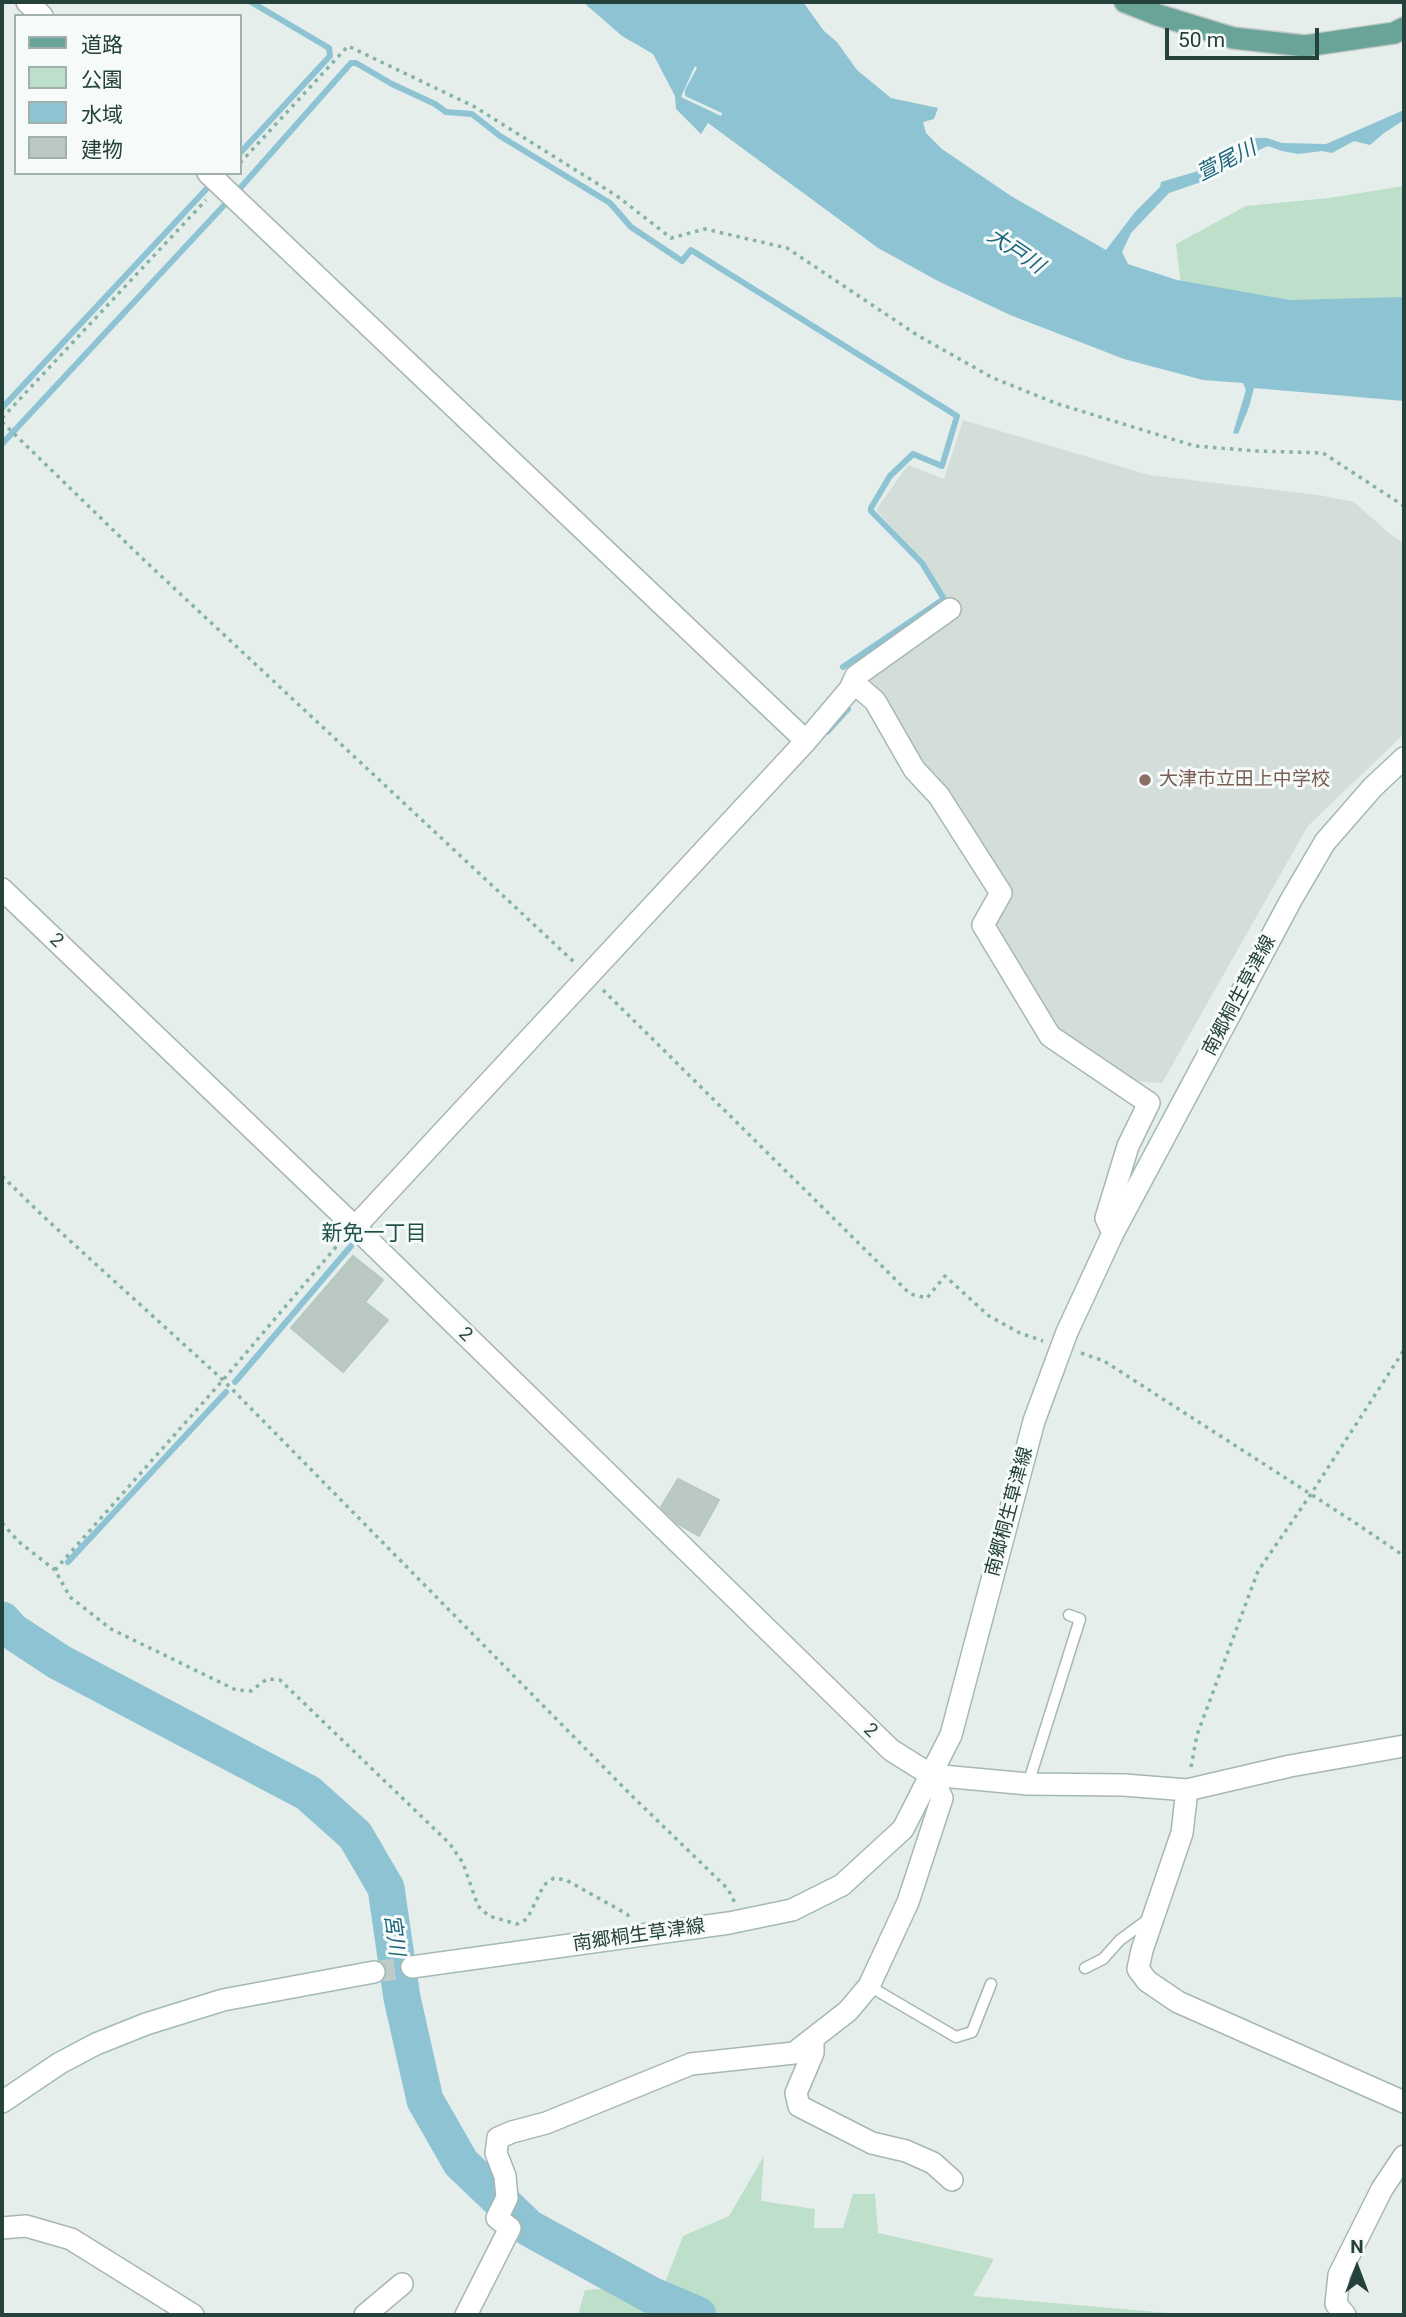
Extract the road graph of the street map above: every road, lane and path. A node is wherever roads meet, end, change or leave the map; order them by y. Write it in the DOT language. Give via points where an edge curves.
graph roads {
  1 [pos="27,2"];
  2 [pos="1125,2"];
  3 [pos="40,14"];
  4 [pos="1404,27"];
  5 [pos="242,161"];
  6 [pos="214,179"];
  7 [pos="2,420"];
  8 [pos="1404,506"];
  9 [pos="950,609"];
  10 [pos="853,682"];
  11 [pos="806,741"];
  12 [pos="1404,758"];
  13 [pos="2,889"];
  14 [pos="589,975"];
  15 [pos="2,1176"];
  16 [pos="355,1227"];
  17 [pos="1113,1233"];
  18 [pos="1061,1347"];
  19 [pos="1404,1350"];
  20 [pos="223,1380"];
  21 [pos="1311,1494"];
  22 [pos="2,1523"];
  23 [pos="1404,1556"];
  24 [pos="55,1570"];
  25 [pos="1069,1615"];
  26 [pos="1404,1746"];
  27 [pos="931,1775"];
  28 [pos="1028,1784"];
  29 [pos="1187,1790"];
  30 [pos="1155,1914"];
  31 [pos="744,1920"];
  32 [pos="638,1936"];
  33 [pos="412,1967"];
  34 [pos="1085,1968"];
  35 [pos="374,1972"];
  36 [pos="991,1984"];
  37 [pos="869,1986"];
  38 [pos="813,2038"];
  39 [pos="2,2102"];
  40 [pos="1404,2102"];
  41 [pos="1404,2156"];
  42 [pos="952,2180"];
  43 [pos="2,2228"];
  44 [pos="402,2284"];
  45 [pos="193,2315"];
  46 [pos="365,2315"];
  47 [pos="466,2315"];
  48 [pos="1345,2315"];
  1 -- 3 [label="street"];
  2 -- 4 [label="main road" via="1233,38 1305,46 1394,33"];
  5 -- 8 [label="path" via="348,46 475,107 617,196 671,238 705,229 787,248 917,335 993,378 1058,404 1195,446 1323,453"];
  6 -- 7 [label="path"];
  6 -- 11 [label="street"];
  7 -- 14 [label="path" via="154,569"];
  9 -- 10 [label="street"];
  10 -- 11 [label="street"];
  10 -- 17 [label="street" via="875,701 914,769 939,796 1001,893 983,925 1050,1036 1149,1103 1128,1146 1106,1218"];
  11 -- 14 [label="street"];
  12 -- 17 [label="street, 南郷桐生草津線" via="1325,842"];
  13 -- 16 [label="street, 2"];
  14 -- 16 [label="street"];
  14 -- 18 [label="path" via="910,1294 927,1298 945,1276 989,1316"];
  15 -- 20 [label="path"];
  16 -- 20 [label="path"];
  16 -- 27 [label="street, 2" via="891,1750"];
  17 -- 18 [label="street, 南郷桐生草津線"];
  18 -- 21 [label="path" via="1104,1361"];
  18 -- 27 [label="street, 南郷桐生草津線" via="1034,1421 951,1735"];
  19 -- 21 [label="path"];
  20 -- 24 [label="path"];
  20 -- 31 [label="path" via="728,1889"];
  21 -- 23 [label="path"];
  21 -- 29 [label="path" via="1258,1571 1197,1735"];
  22 -- 24 [label="path"];
  24 -- 32 [label="path" via="70,1597 111,1629 198,1672 236,1690 251,1691 267,1679 280,1680 450,1844 463,1863 478,1906 489,1916 517,1924 527,1919 544,1885 554,1878 627,1913"];
  25 -- 28 [label="lane" via="1080,1619"];
  26 -- 29 [label="street"];
  27 -- 28 [label="street"];
  27 -- 31 [label="street, 南郷桐生草津線" via="903,1829 842,1885 792,1910"];
  27 -- 37 [label="street" via="942,1798 908,1902"];
  28 -- 29 [label="street"];
  29 -- 30 [label="street" via="1182,1833"];
  30 -- 34 [label="lane" via="1103,1959"];
  30 -- 40 [label="street" via="1138,1969 1147,1981 1178,2002"];
  31 -- 32 [label="street, 南郷桐生草津線"];
  32 -- 33 [label="street, 南郷桐生草津線"];
  35 -- 39 [label="street" via="223,2000 146,2024 60,2063"];
  36 -- 37 [label="lane" via="972,2032 956,2037"];
  37 -- 38 [label="street" via="848,2011"];
  38 -- 42 [label="street" via="813,2053 796,2093 799,2106 872,2143 933,2163"];
  38 -- 47 [label="street" via="794,2053 691,2064 498,2138 496,2153 507,2198 497,2218 510,2228"];
  41 -- 48 [label="street" via="1339,2275 1336,2304"];
  43 -- 45 [label="street" via="26,2226 71,2239"];
  44 -- 46 [label="street"];
}
